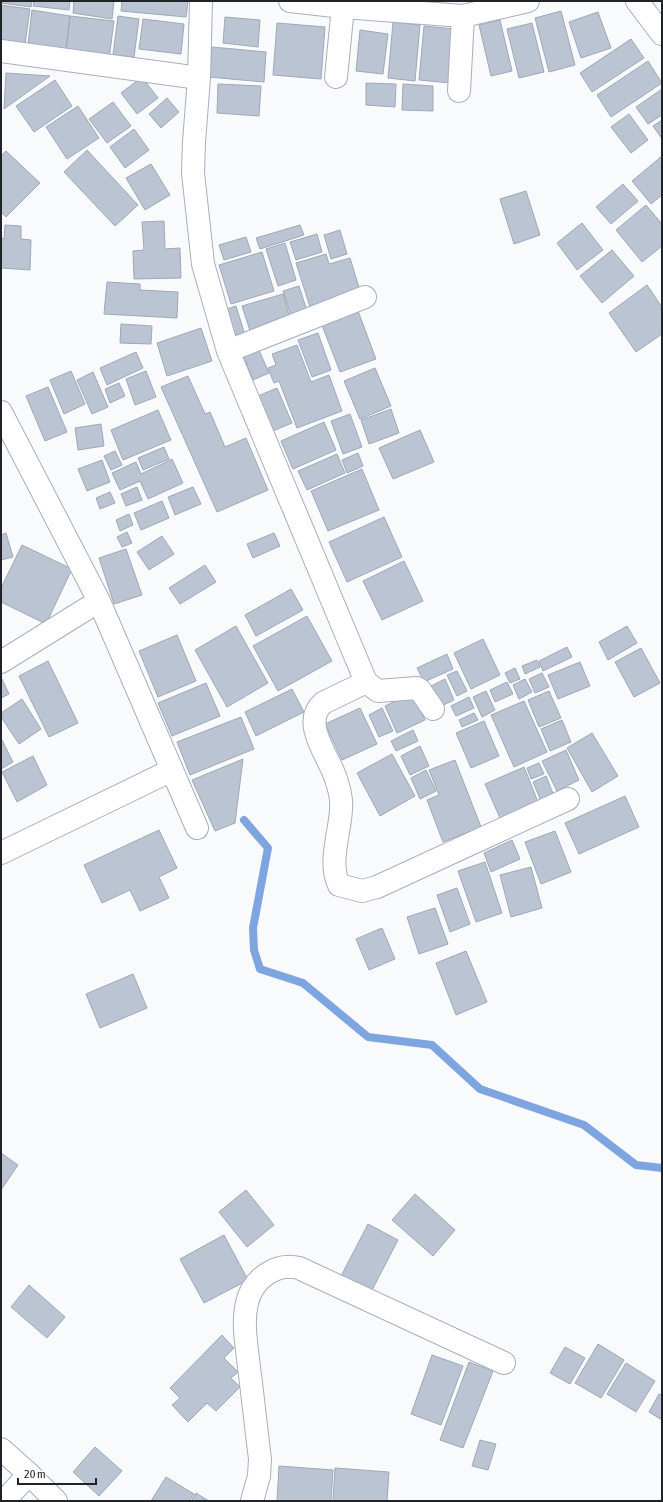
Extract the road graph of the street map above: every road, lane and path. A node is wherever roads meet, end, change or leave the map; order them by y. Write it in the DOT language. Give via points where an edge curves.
graph roads {
  1 [pos="201,1"];
  2 [pos="290,1"];
  3 [pos="528,1"];
  4 [pos="637,1"];
  5 [pos="342,7"];
  6 [pos="463,16"];
  7 [pos="662,34"];
  8 [pos="1,52"];
  9 [pos="336,77"];
  10 [pos="199,78"];
  11 [pos="459,91"];
  12 [pos="365,297"];
  13 [pos="228,351"];
  14 [pos="1,412"];
  15 [pos="99,600"];
  16 [pos="1,662"];
  17 [pos="366,682"];
  18 [pos="433,709"];
  19 [pos="172,770"];
  20 [pos="568,800"];
  21 [pos="197,828"];
  22 [pos="1,853"];
  23 [pos="504,1363"];
  24 [pos="1,1449"];
  25 [pos="29,1474"];
  26 [pos="4,1501"];
  27 [pos="56,1501"];
  28 [pos="252,1501"];
  1 -- 10 [label="street"];
  2 -- 5 [label="street"];
  3 -- 6 [label="street"];
  4 -- 7 [label="street"];
  5 -- 6 [label="street"];
  5 -- 9 [label="street"];
  6 -- 11 [label="street"];
  8 -- 10 [label="street"];
  10 -- 13 [label="street" via="193,173 203,264"];
  12 -- 13 [label="street"];
  13 -- 17 [label="street"];
  14 -- 15 [label="street"];
  15 -- 16 [label="street"];
  15 -- 19 [label="street"];
  17 -- 18 [label="street" via="378,691 416,688"];
  17 -- 20 [label="street" via="323,703 316,714 318,742 336,779 342,808 334,865 339,885 362,891 376,887"];
  19 -- 21 [label="street"];
  19 -- 22 [label="street"];
  23 -- 28 [label="street" via="299,1268 289,1265 275,1268 252,1287 246,1304 245,1333 260,1459 259,1476"];
  24 -- 25 [label="street"];
  25 -- 26 [label="street"];
  25 -- 27 [label="street"];
}
